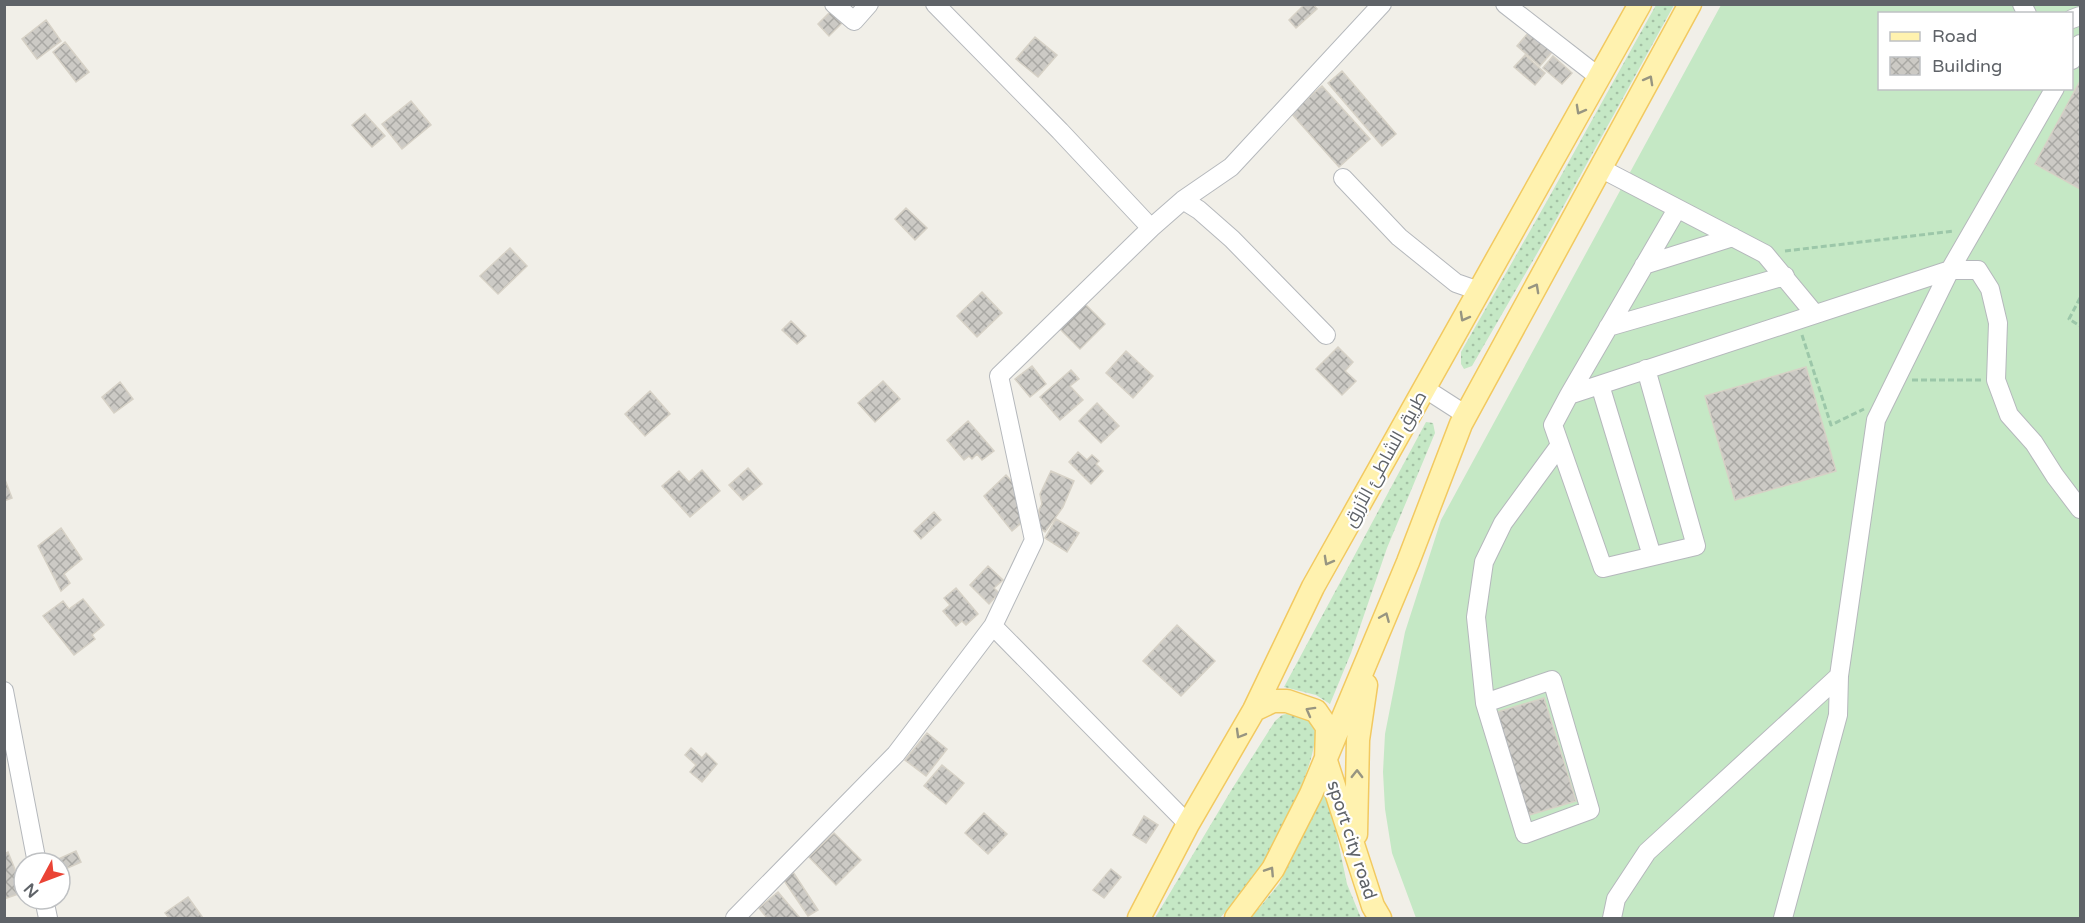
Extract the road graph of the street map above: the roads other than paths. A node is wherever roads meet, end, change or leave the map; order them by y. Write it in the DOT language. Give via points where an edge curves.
graph roads {
  1 [pos="834,4"];
  2 [pos="869,4"];
  3 [pos="936,4"];
  4 [pos="1382,4"];
  5 [pos="1505,4"];
  6 [pos="1640,4"];
  7 [pos="1690,4"];
  8 [pos="2080,44"];
  9 [pos="2073,58"];
  10 [pos="1599,77"];
  11 [pos="2050,92"];
  12 [pos="1600,168"];
  13 [pos="1343,178"];
  14 [pos="1184,200"];
  15 [pos="1677,209"];
  16 [pos="1151,228"];
  17 [pos="1733,237"];
  18 [pos="1644,265"];
  19 [pos="1950,270"];
  20 [pos="1785,276"];
  21 [pos="1479,291"];
  22 [pos="1814,313"];
  23 [pos="1608,327"];
  24 [pos="1326,335"];
  25 [pos="1646,369"];
  26 [pos="1600,385"];
  27 [pos="1424,388"];
  28 [pos="1569,395"];
  29 [pos="1466,415"];
  30 [pos="1560,445"];
  31 [pos="2080,509"];
  32 [pos="1652,556"];
  33 [pos="993,626"];
  34 [pos="1370,653"];
  35 [pos="1839,676"];
  36 [pos="4,691"];
  37 [pos="1485,703"];
  38 [pos="1254,710"];
  39 [pos="1326,761"];
  40 [pos="1188,824"];
  41 [pos="35,851"];
  42 [pos="1356,854"];
  43 [pos="735,918"];
  44 [pos="1138,918"];
  45 [pos="1236,918"];
  46 [pos="1380,918"];
  47 [pos="1612,918"];
  48 [pos="1783,918"];
  1 -- 2 [label="street" via="854,21"];
  3 -- 16 [label="street"];
  4 -- 14 [label="street" via="1231,167"];
  5 -- 10 [label="street"];
  6 -- 10 [label="main road, طريق الشاطئ الأزرق"];
  12 -- 7 [label="main road, one-way"];
  8 -- 9 [label="street"];
  10 -- 21 [label="main road, طريق الشاطئ الأزرق, one-way"];
  11 -- 19 [label="street"];
  12 -- 15 [label="street"];
  29 -- 12 [label="main road, one-way"];
  13 -- 21 [label="street" via="1399,237 1456,283"];
  14 -- 16 [label="street"];
  14 -- 24 [label="street" via="1232,240"];
  15 -- 17 [label="street"];
  15 -- 18 [label="street"];
  16 -- 33 [label="street" via="999,376 1034,540"];
  17 -- 18 [label="street"];
  17 -- 20 [label="street" via="1765,254"];
  18 -- 23 [label="street"];
  19 -- 22 [label="street"];
  19 -- 31 [label="street" via="1978,270 1990,289 1998,323 1996,380 2009,415 2034,443"];
  19 -- 35 [label="street" via="1875,420"];
  20 -- 22 [label="street"];
  20 -- 23 [label="street"];
  21 -- 27 [label="main road, طريق الشاطئ الأزرق, one-way"];
  22 -- 25 [label="street"];
  23 -- 28 [label="street"];
  25 -- 26 [label="street"];
  25 -- 32 [label="street" via="1696,546"];
  26 -- 28 [label="street"];
  26 -- 32 [label="street"];
  27 -- 29 [label="street"];
  27 -- 38 [label="main road, طريق الشاطئ الأزرق, one-way" via="1313,586"];
  28 -- 30 [label="street" via="1553,425"];
  34 -- 29 [label="main road, one-way"];
  30 -- 32 [label="street" via="1603,568"];
  30 -- 37 [label="street" via="1503,523 1484,562 1476,617"];
  33 -- 40 [label="street"];
  33 -- 43 [label="street" via="896,754"];
  34 -- 39 [label="main road"];
  42 -- 34 [label="main road, one-way" via="1358,740"];
  35 -- 47 [label="street" via="1647,852 1616,899"];
  35 -- 48 [label="street" via="1839,715"];
  36 -- 41 [label="street"];
  37 -- 37 [label="street" via="1525,834 1590,810 1552,680"];
  39 -- 38 [label="main road, one-way" via="1328,727 1316,711 1287,701 1273,701"];
  38 -- 40 [label="main road, طريق الشاطئ الأزرق, one-way"];
  39 -- 42 [label="main road, sport city road"];
  45 -- 39 [label="main road, one-way" via="1273,869"];
  40 -- 44 [label="main road, طريق الشاطئ الأزرق"];
  42 -- 46 [label="main road, sport city road"];
}
